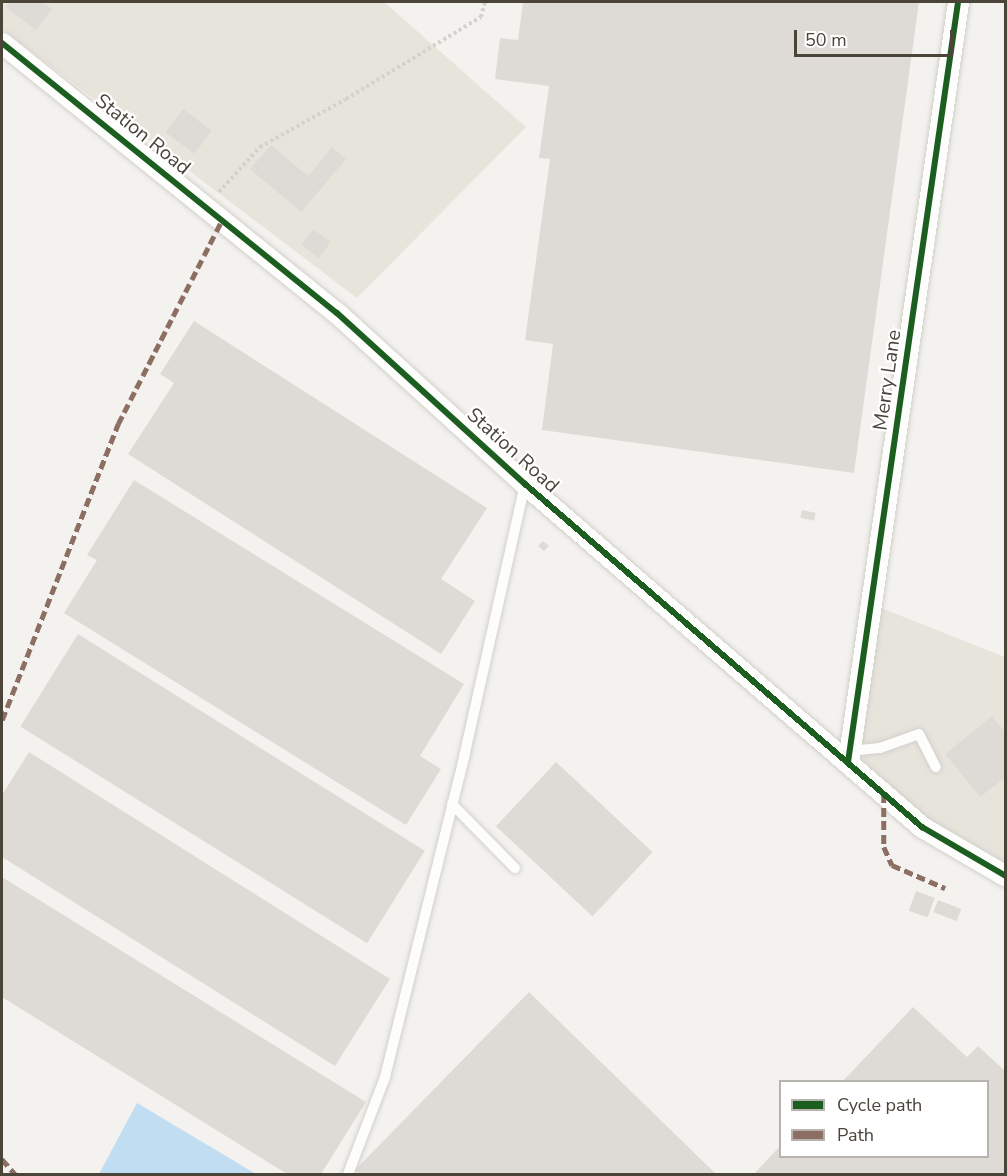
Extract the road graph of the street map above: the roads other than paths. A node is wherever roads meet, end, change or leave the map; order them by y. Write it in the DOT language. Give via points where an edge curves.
graph roads {
  1 [pos="958,2"];
  2 [pos="2,43"];
  3 [pos="525,484"];
  4 [pos="849,757"];
  5 [pos="936,767"];
  6 [pos="452,804"];
  7 [pos="515,868"];
  8 [pos="1005,876"];
  9 [pos="348,1174"];
  1 -- 4 [label="street, Merry Lane"];
  2 -- 3 [label="street, Station Road" via="337,313"];
  3 -- 4 [label="street, Station Road"];
  3 -- 6 [label="lane"];
  4 -- 5 [label="lane" via="919,734"];
  4 -- 8 [label="street, Station Road" via="922,827"];
  6 -- 7 [label="lane"];
  6 -- 9 [label="lane" via="385,1077"];
}
